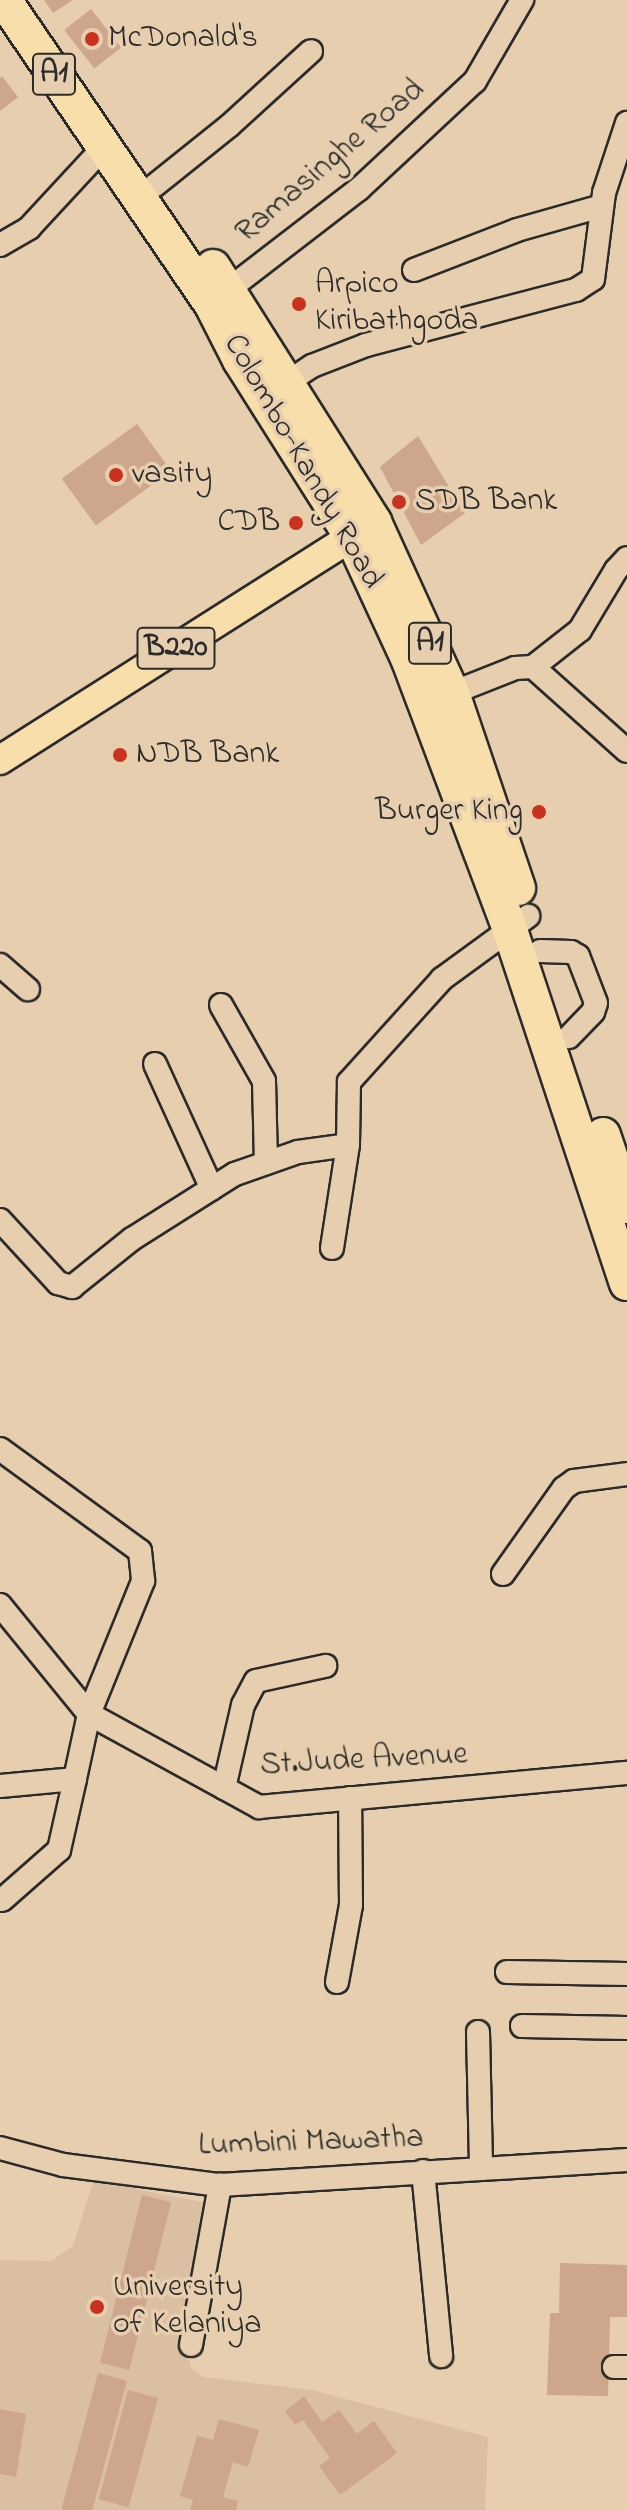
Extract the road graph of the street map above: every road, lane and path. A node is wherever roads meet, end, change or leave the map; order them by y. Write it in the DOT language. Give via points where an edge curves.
graph roads {
  1 [pos="4,0"];
  2 [pos="26,0"];
  3 [pos="522,0"];
  4 [pos="311,51"];
  5 [pos="627,123"];
  6 [pos="111,142"];
  7 [pos="154,186"];
  8 [pos="602,206"];
  9 [pos="0,245"];
  10 [pos="414,270"];
  11 [pos="229,289"];
  12 [pos="288,382"];
  13 [pos="363,530"];
  14 [pos="627,558"];
  15 [pos="533,667"];
  16 [pos="452,693"];
  17 [pos="627,751"];
  18 [pos="0,760"];
  19 [pos="518,921"];
  20 [pos="0,965"];
  21 [pos="28,989"];
  22 [pos="221,1005"];
  23 [pos="155,1064"];
  24 [pos="348,1145"];
  25 [pos="266,1163"];
  26 [pos="212,1189"];
  27 [pos="627,1206"];
  28 [pos="0,1220"];
  29 [pos="332,1248"];
  30 [pos="625,1271"];
  31 [pos="0,1449"];
  32 [pos="627,1474"];
  33 [pos="503,1574"];
  34 [pos="0,1605"];
  35 [pos="325,1666"];
  36 [pos="89,1714"];
  37 [pos="627,1773"];
  38 [pos="75,1779"];
  39 [pos="0,1786"];
  40 [pos="224,1788"];
  41 [pos="350,1798"];
  42 [pos="2,1900"];
  43 [pos="507,1972"];
  44 [pos="627,1974"];
  45 [pos="337,1982"];
  46 [pos="522,2026"];
  47 [pos="627,2028"];
  48 [pos="478,2032"];
  49 [pos="0,2148"];
  50 [pos="627,2160"];
  51 [pos="481,2169"];
  52 [pos="423,2171"];
  53 [pos="220,2185"];
  54 [pos="191,2345"];
  55 [pos="441,2356"];
  1 -- 6 [label="highway, Colombo-Kandy Road / A1"];
  2 -- 6 [label="highway, Colombo-Kandy Road / A1"];
  3 -- 11 [label="street, Ramasinghe Road" via="475,81 359,189"];
  4 -- 7 [label="street"];
  5 -- 8 [label="street"];
  6 -- 7 [label="highway, Colombo-Kandy Road / A1"];
  6 -- 9 [label="street" via="29,228"];
  6 -- 13 [label="highway, Colombo-Kandy Road / A1" via="211,303 240,360"];
  7 -- 11 [label="highway, Colombo-Kandy Road / A1"];
  8 -- 10 [label="street" via="517,230"];
  8 -- 12 [label="street" via="593,279 576,290 366,345 312,366"];
  11 -- 12 [label="highway, Colombo-Kandy Road / A1"];
  12 -- 13 [label="highway, Colombo-Kandy Road / A1"];
  13 -- 16 [label="highway, Colombo-Kandy Road / A1"];
  13 -- 18 [label="main road, B220"];
  13 -- 19 [label="highway, Colombo-Kandy Road / A1" via="408,658"];
  14 -- 15 [label="street" via="580,630"];
  15 -- 16 [label="street" via="515,668"];
  15 -- 17 [label="street"];
  16 -- 19 [label="highway, Colombo-Kandy Road / A1"];
  19 -- 24 [label="street" via="442,979 354,1074 349,1082"];
  19 -- 27 [label="highway, Colombo-Kandy Road / A1" via="540,951"];
  19 -- 30 [label="highway, Colombo-Kandy Road / A1"];
  20 -- 21 [label="street"];
  22 -- 25 [label="street" via="264,1081"];
  23 -- 26 [label="street"];
  24 -- 25 [label="street"];
  24 -- 29 [label="street"];
  25 -- 26 [label="street"];
  26 -- 28 [label="street" via="132,1239 72,1287 58,1283"];
  31 -- 36 [label="street" via="140,1551 143,1581"];
  32 -- 33 [label="street" via="574,1481 564,1488"];
  34 -- 36 [label="street"];
  35 -- 40 [label="street" via="256,1681 243,1705"];
  36 -- 38 [label="street"];
  36 -- 40 [label="street, St.Jude Avenue"];
  37 -- 41 [label="street, St.Jude Avenue"];
  38 -- 39 [label="street"];
  38 -- 42 [label="street" via="59,1850"];
  40 -- 41 [label="street, St.Jude Avenue" via="259,1807"];
  41 -- 45 [label="street" via="351,1905"];
  43 -- 44 [label="street"];
  46 -- 47 [label="street"];
  48 -- 51 [label="street"];
  49 -- 53 [label="street, Lumbini Mawatha" via="63,2165"];
  50 -- 51 [label="street, Lumbini Mawatha"];
  51 -- 52 [label="street, Lumbini Mawatha"];
  52 -- 53 [label="street, Lumbini Mawatha"];
  52 -- 55 [label="street"];
  53 -- 54 [label="street"];
}
